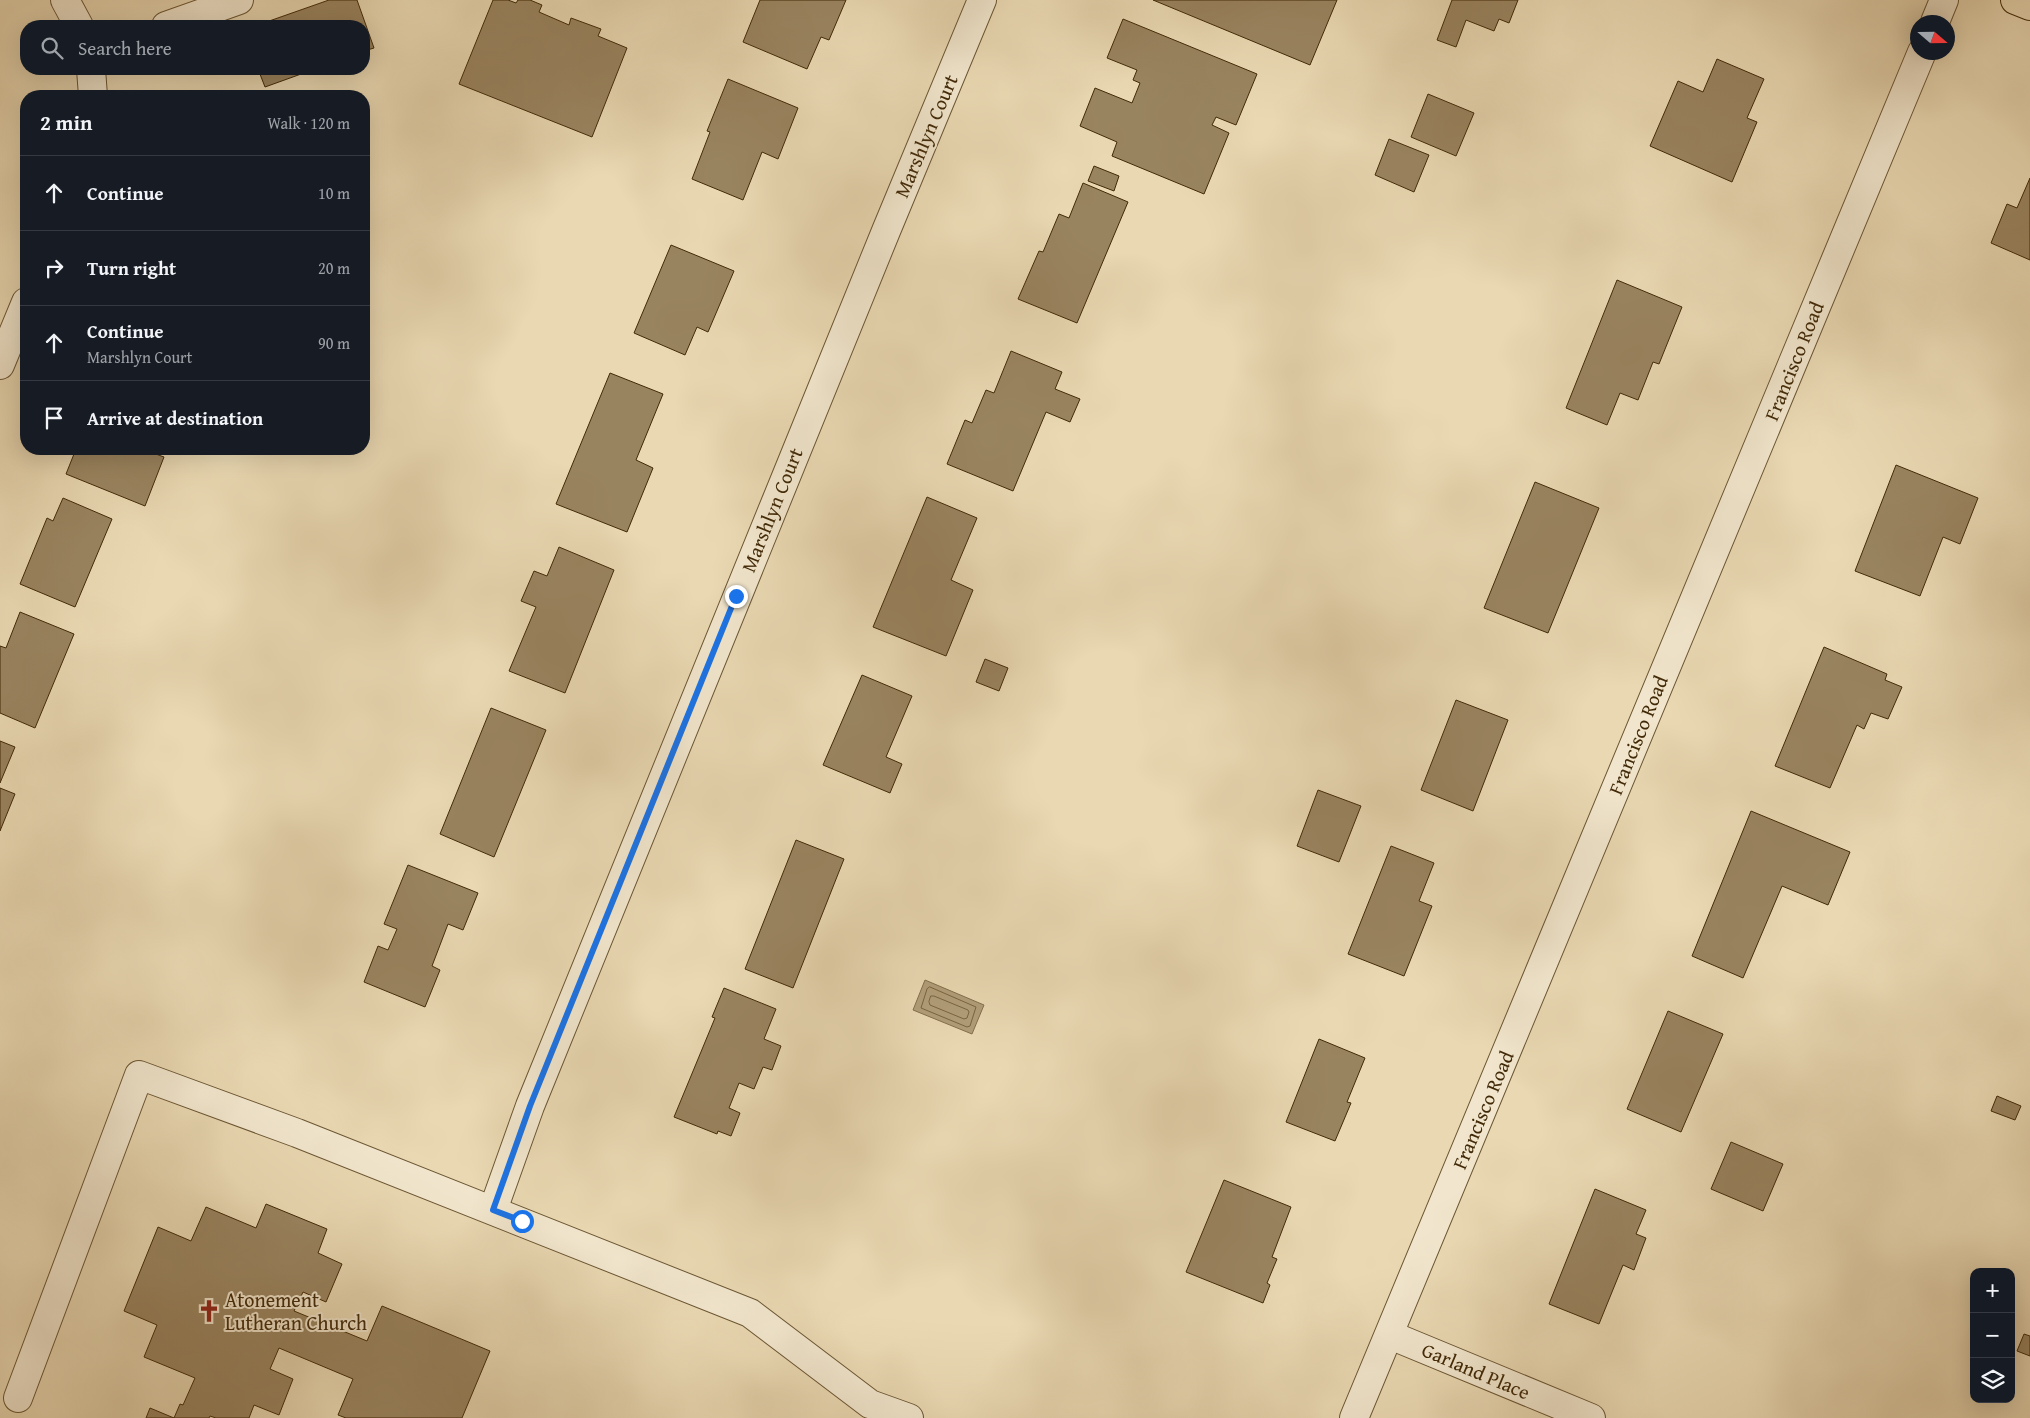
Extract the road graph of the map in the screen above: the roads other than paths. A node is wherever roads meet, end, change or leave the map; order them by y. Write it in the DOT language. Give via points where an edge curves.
graph roads {
  1 [pos="65,0"];
  2 [pos="239,0"];
  3 [pos="982,0"];
  4 [pos="1944,0"];
  5 [pos="2015,0"];
  6 [pos="2030,6"];
  7 [pos="1937,15"];
  8 [pos="76,20"];
  9 [pos="183,20"];
  10 [pos="1919,60"];
  11 [pos="91,75"];
  12 [pos="93,90"];
  13 [pos="20,317"];
  14 [pos="0,365"];
  15 [pos="493,1210"];
  16 [pos="1390,1335"];
  17 [pos="18,1398"];
  18 [pos="909,1418"];
  19 [pos="1354,1418"];
  20 [pos="1591,1418"];
  1 -- 8 [label="street"];
  2 -- 9 [label="street"];
  3 -- 15 [label="street, Marshlyn Court" via="530,1106"];
  4 -- 7 [label="street"];
  5 -- 6 [label="main road"];
  10 -- 16 [label="street, Francisco Road"];
  11 -- 12 [label="street"];
  13 -- 14 [label="street"];
  15 -- 17 [label="street" via="139,1075"];
  15 -- 18 [label="street" via="750,1313 870,1404"];
  16 -- 19 [label="street, Francisco Road"];
  16 -- 20 [label="street, Garland Place"];
}
